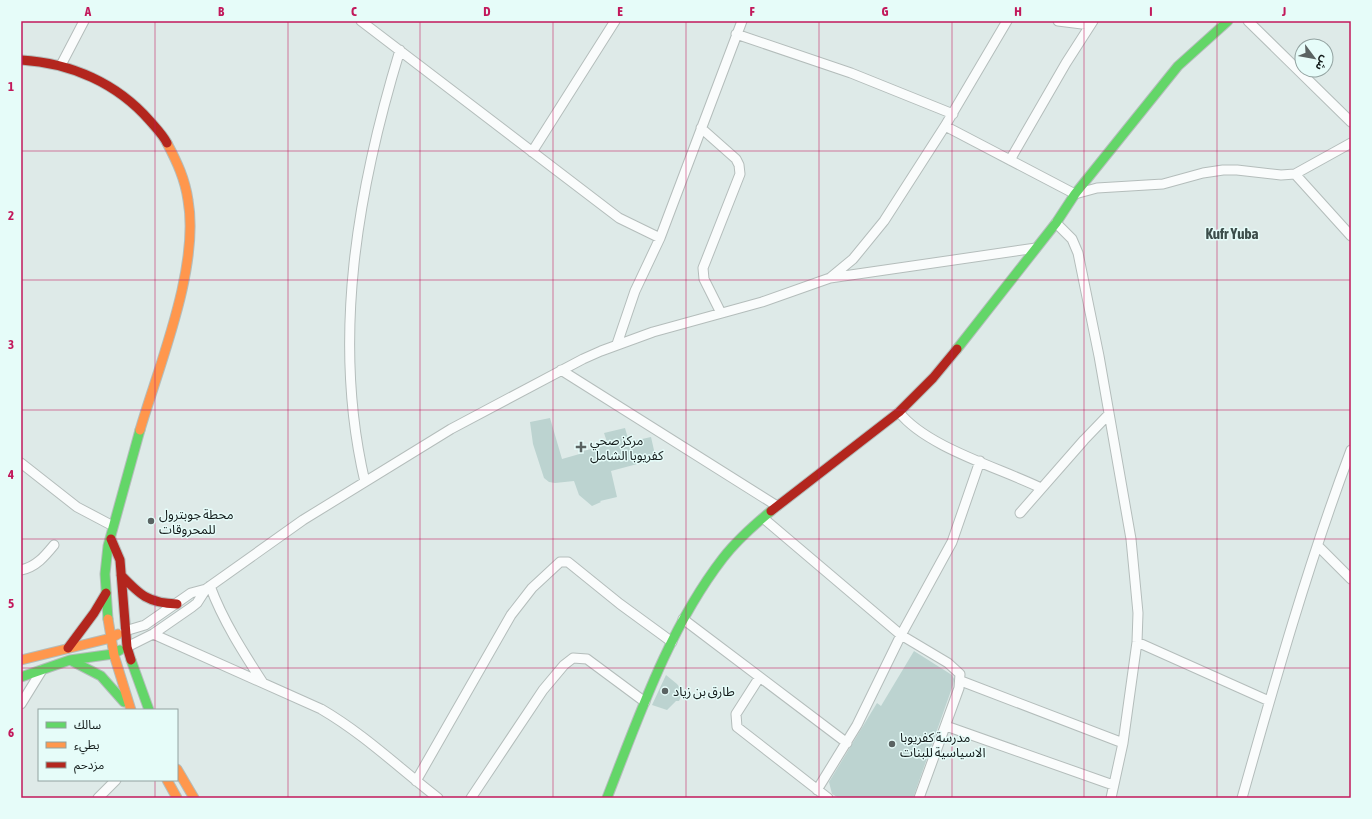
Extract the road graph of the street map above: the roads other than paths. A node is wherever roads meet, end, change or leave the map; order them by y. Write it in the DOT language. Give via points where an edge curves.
graph roads {
  1 [pos="84,21"];
  2 [pos="361,21"];
  3 [pos="615,21"];
  4 [pos="742,21"];
  5 [pos="1007,21"];
  6 [pos="1058,21"];
  7 [pos="1228,21"];
  8 [pos="1248,21"];
  9 [pos="1091,23"];
  10 [pos="736,34"];
  11 [pos="400,50"];
  12 [pos="21,60"];
  13 [pos="61,65"];
  14 [pos="953,114"];
  15 [pos="1351,122"];
  16 [pos="945,126"];
  17 [pos="701,128"];
  18 [pos="1351,143"];
  19 [pos="532,152"];
  20 [pos="1010,160"];
  21 [pos="1295,174"];
  22 [pos="1075,194"];
  23 [pos="1056,223"];
  24 [pos="1351,236"];
  25 [pos="660,238"];
  26 [pos="1036,248"];
  27 [pos="830,278"];
  28 [pos="721,313"];
  29 [pos="617,344"];
  30 [pos="561,370"];
  31 [pos="899,412"];
  32 [pos="1109,414"];
  33 [pos="1351,450"];
  34 [pos="980,461"];
  35 [pos="21,463"];
  36 [pos="365,482"];
  37 [pos="1041,488"];
  38 [pos="777,506"];
  39 [pos="1020,513"];
  40 [pos="763,518"];
  41 [pos="113,526"];
  42 [pos="111,539"];
  43 [pos="54,545"];
  44 [pos="1318,546"];
  45 [pos="21,570"];
  46 [pos="121,575"];
  47 [pos="1351,579"];
  48 [pos="208,588"];
  49 [pos="106,593"];
  50 [pos="177,604"];
  51 [pos="683,619"];
  52 [pos="125,631"];
  53 [pos="153,634"];
  54 [pos="901,635"];
  55 [pos="111,638"];
  56 [pos="672,642"];
  57 [pos="1137,642"];
  58 [pos="127,647"];
  59 [pos="68,648"];
  60 [pos="113,654"];
  61 [pos="21,660"];
  62 [pos="70,660"];
  63 [pos="42,670"];
  64 [pos="21,677"];
  65 [pos="759,678"];
  66 [pos="960,681"];
  67 [pos="263,683"];
  68 [pos="645,702"];
  69 [pos="1269,702"];
  70 [pos="21,704"];
  71 [pos="130,709"];
  72 [pos="131,709"];
  73 [pos="149,709"];
  74 [pos="946,726"];
  75 [pos="1123,743"];
  76 [pos="847,744"];
  77 [pos="178,771"];
  78 [pos="115,781"];
  79 [pos="168,781"];
  80 [pos="416,781"];
  81 [pos="1114,785"];
  82 [pos="818,790"];
  83 [pos="98,798"];
  84 [pos="177,798"];
  85 [pos="194,798"];
  86 [pos="438,798"];
  87 [pos="471,798"];
  88 [pos="607,798"];
  89 [pos="828,798"];
  90 [pos="920,798"];
  91 [pos="1111,798"];
  92 [pos="1242,798"];
  1 -- 13 [label="street"];
  2 -- 11 [label="street"];
  3 -- 19 [label="street"];
  4 -- 10 [label="street"];
  5 -- 14 [label="street"];
  6 -- 9 [label="street"];
  7 -- 22 [label="street" via="1178,66"];
  8 -- 15 [label="street"];
  9 -- 20 [label="street"];
  10 -- 14 [label="street" via="851,73"];
  10 -- 17 [label="street"];
  11 -- 19 [label="street"];
  11 -- 36 [label="street" via="369,168 358,234 350,312 353,418"];
  12 -- 13 [label="street"];
  13 -- 41 [label="street" via="109,86 133,103 159,130 179,162 192,224 178,307"];
  14 -- 16 [label="street"];
  16 -- 20 [label="street"];
  16 -- 27 [label="street" via="870,240"];
  17 -- 25 [label="street"];
  17 -- 28 [label="street" via="736,159 740,174 702,268 704,279"];
  18 -- 21 [label="street"];
  19 -- 25 [label="street" via="619,218"];
  20 -- 22 [label="street"];
  21 -- 22 [label="street" via="1223,170 1163,184 1098,188"];
  21 -- 24 [label="street"];
  22 -- 23 [label="street"];
  23 -- 26 [label="street"];
  23 -- 32 [label="street" via="1072,239 1078,253"];
  25 -- 29 [label="street" via="635,291"];
  26 -- 27 [label="street"];
  26 -- 31 [label="street" via="951,358"];
  27 -- 28 [label="street" via="782,296"];
  28 -- 29 [label="street"];
  29 -- 30 [label="street"];
  30 -- 36 [label="street" via="451,429"];
  30 -- 38 [label="street"];
  31 -- 34 [label="street" via="930,439"];
  31 -- 38 [label="street"];
  32 -- 37 [label="street"];
  32 -- 57 [label="street" via="1134,565 1138,613"];
  33 -- 44 [label="street"];
  34 -- 37 [label="street"];
  34 -- 54 [label="street" via="952,542"];
  35 -- 41 [label="street" via="77,507"];
  36 -- 48 [label="street" via="303,520"];
  37 -- 39 [label="street"];
  38 -- 40 [label="street"];
  40 -- 51 [label="street" via="724,557"];
  40 -- 54 [label="street"];
  41 -- 42 [label="street"];
  42 -- 46 [label="street" via="120,560"];
  42 -- 49 [label="street" via="106,563"];
  43 -- 45 [label="street" via="44,558"];
  44 -- 47 [label="street"];
  44 -- 69 [label="street"];
  46 -- 50 [label="street" via="141,597 160,604"];
  46 -- 52 [label="street"];
  48 -- 50 [label="street" via="191,593"];
  48 -- 53 [label="street" via="197,603"];
  48 -- 67 [label="street"];
  49 -- 55 [label="street"];
  49 -- 59 [label="street"];
  50 -- 52 [label="street" via="145,625"];
  51 -- 56 [label="street"];
  51 -- 65 [label="street"];
  52 -- 55 [label="street"];
  52 -- 58 [label="street"];
  53 -- 58 [label="street"];
  53 -- 67 [label="street"];
  54 -- 66 [label="street" via="954,668 960,674"];
  54 -- 76 [label="street"];
  55 -- 59 [label="street"];
  55 -- 60 [label="street"];
  56 -- 68 [label="street"];
  56 -- 80 [label="street" via="568,562 560,562 532,588 511,615"];
  57 -- 69 [label="street"];
  57 -- 75 [label="street"];
  58 -- 60 [label="street"];
  58 -- 73 [label="street"];
  59 -- 61 [label="street"];
  60 -- 62 [label="street"];
  60 -- 72 [label="street"];
  62 -- 63 [label="street"];
  62 -- 71 [label="street" via="94,671 112,684"];
  63 -- 64 [label="street"];
  63 -- 70 [label="street"];
  65 -- 76 [label="street"];
  65 -- 82 [label="street" via="736,714 737,727"];
  66 -- 74 [label="street"];
  66 -- 75 [label="street"];
  67 -- 80 [label="street" via="335,717 364,737"];
  68 -- 87 [label="street" via="587,659 573,658 543,690"];
  68 -- 88 [label="street"];
  69 -- 92 [label="street"];
  74 -- 81 [label="street"];
  74 -- 90 [label="street"];
  75 -- 81 [label="street"];
  76 -- 82 [label="street"];
  77 -- 85 [label="street"];
  78 -- 83 [label="street"];
  79 -- 84 [label="street"];
  80 -- 86 [label="street"];
  81 -- 91 [label="street"];
  82 -- 89 [label="street"];
}
